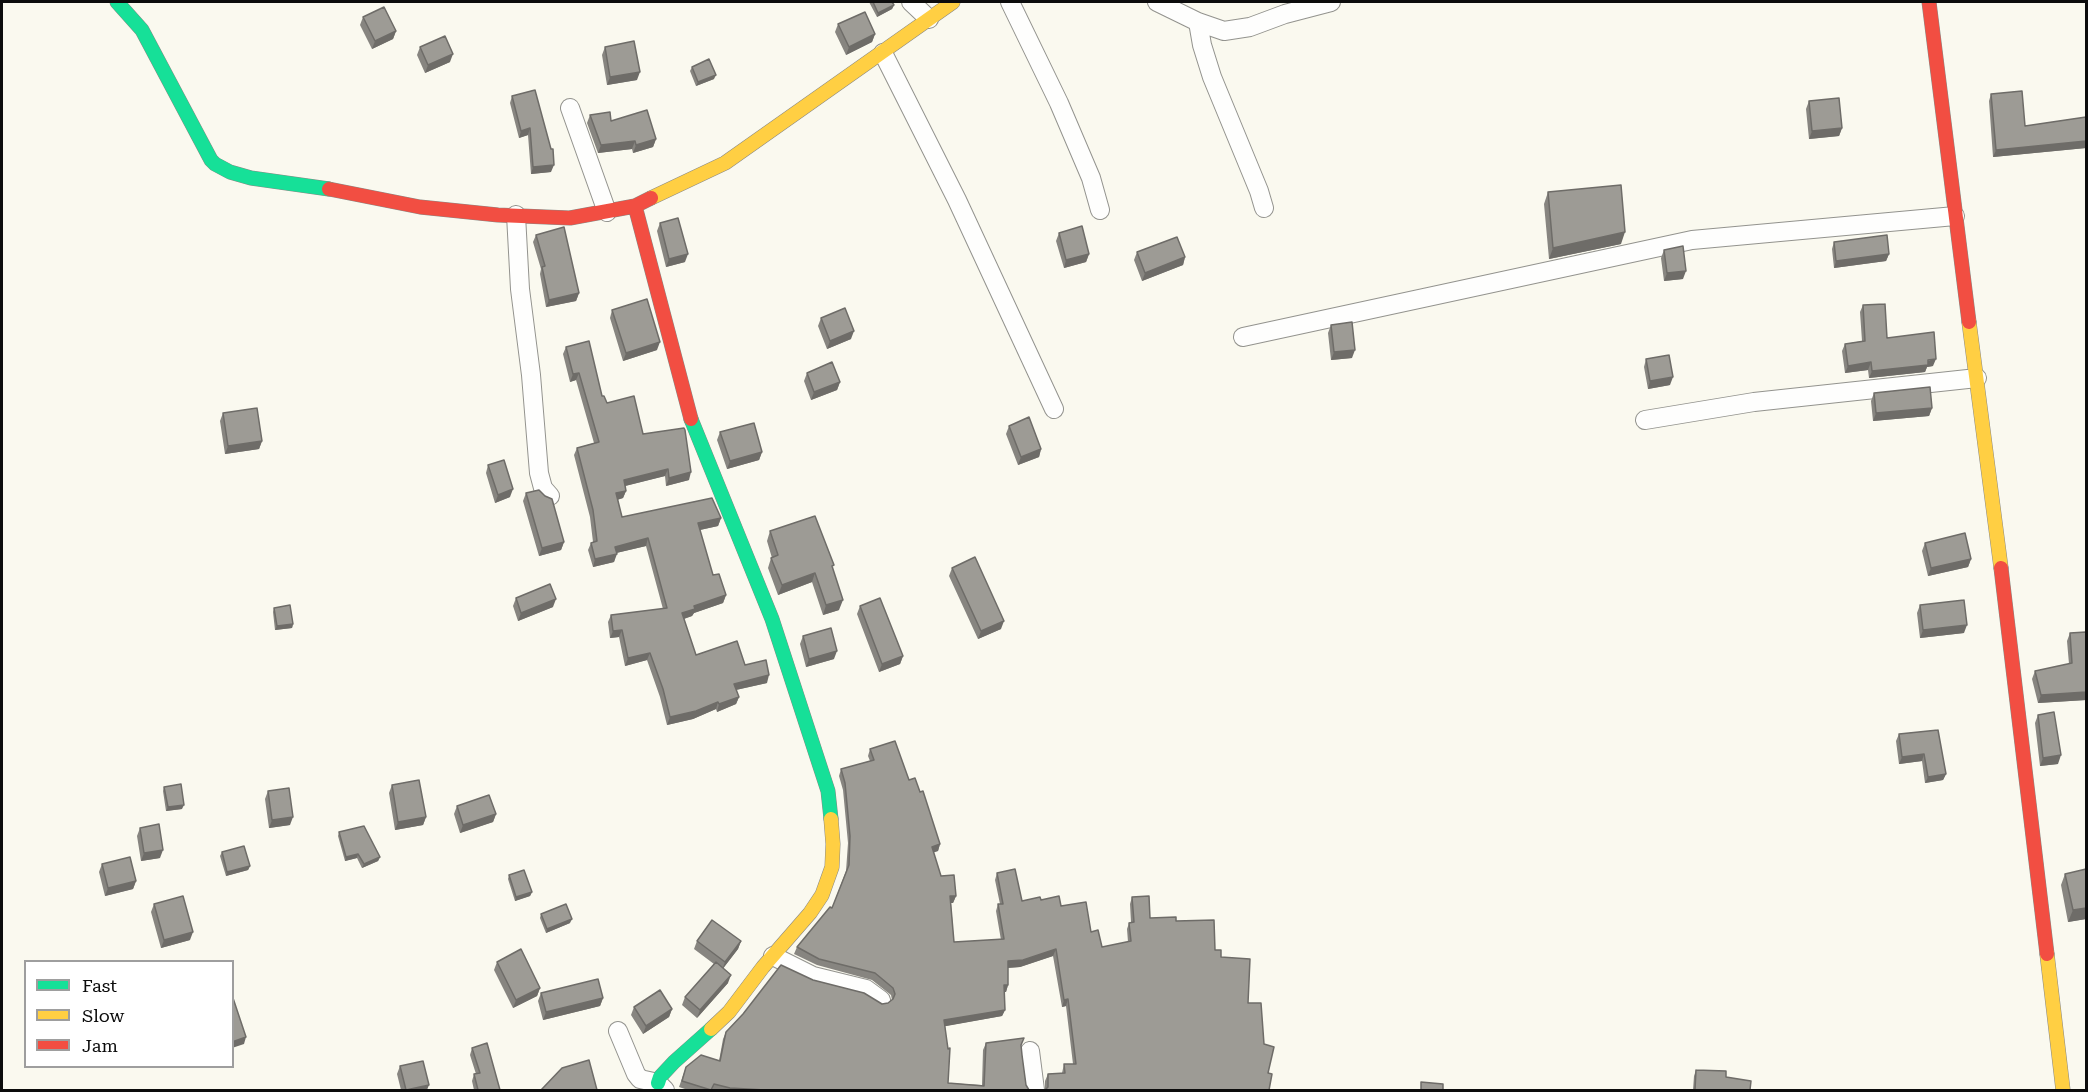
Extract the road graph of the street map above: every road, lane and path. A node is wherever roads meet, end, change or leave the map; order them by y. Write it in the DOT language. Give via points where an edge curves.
graph roads {
  1 [pos="117,2"];
  2 [pos="911,2"];
  3 [pos="953,2"];
  4 [pos="1010,2"];
  5 [pos="1157,2"];
  6 [pos="1331,2"];
  7 [pos="1929,2"];
  8 [pos="929,19"];
  9 [pos="1198,22"];
  10 [pos="883,53"];
  11 [pos="570,108"];
  12 [pos="635,206"];
  13 [pos="1264,208"];
  14 [pos="1100,210"];
  15 [pos="607,212"];
  16 [pos="516,215"];
  17 [pos="1955,216"];
  18 [pos="1243,337"];
  19 [pos="1977,378"];
  20 [pos="1054,409"];
  21 [pos="1645,420"];
  22 [pos="550,496"];
  23 [pos="772,956"];
  24 [pos="881,1000"];
  25 [pos="618,1031"];
  26 [pos="1030,1051"];
  27 [pos="661,1087"];
  28 [pos="1035,1090"];
  29 [pos="2063,1090"];
  1 -- 16 [label="street" via="141,30 211,160 220,167 251,178 420,207"];
  2 -- 8 [label="street"];
  3 -- 8 [label="street"];
  4 -- 14 [label="street" via="1059,103 1091,178"];
  5 -- 9 [label="street"];
  6 -- 9 [label="street" via="1224,31"];
  7 -- 17 [label="street"];
  8 -- 10 [label="street"];
  9 -- 13 [label="street" via="1212,77"];
  10 -- 12 [label="street" via="724,163"];
  10 -- 20 [label="street" via="957,200"];
  11 -- 15 [label="street"];
  12 -- 15 [label="street"];
  12 -- 23 [label="street" via="691,419 772,619 828,791 832,867 818,902"];
  15 -- 16 [label="street" via="570,218"];
  16 -- 22 [label="street" via="539,472 543,488"];
  17 -- 18 [label="street" via="1692,240"];
  17 -- 19 [label="street"];
  19 -- 21 [label="street" via="1754,402"];
  19 -- 29 [label="street"];
  23 -- 24 [label="street" via="813,976 866,989"];
  23 -- 27 [label="street" via="729,1012 660,1077"];
  25 -- 27 [label="street" via="636,1074"];
  26 -- 28 [label="street"];
}
